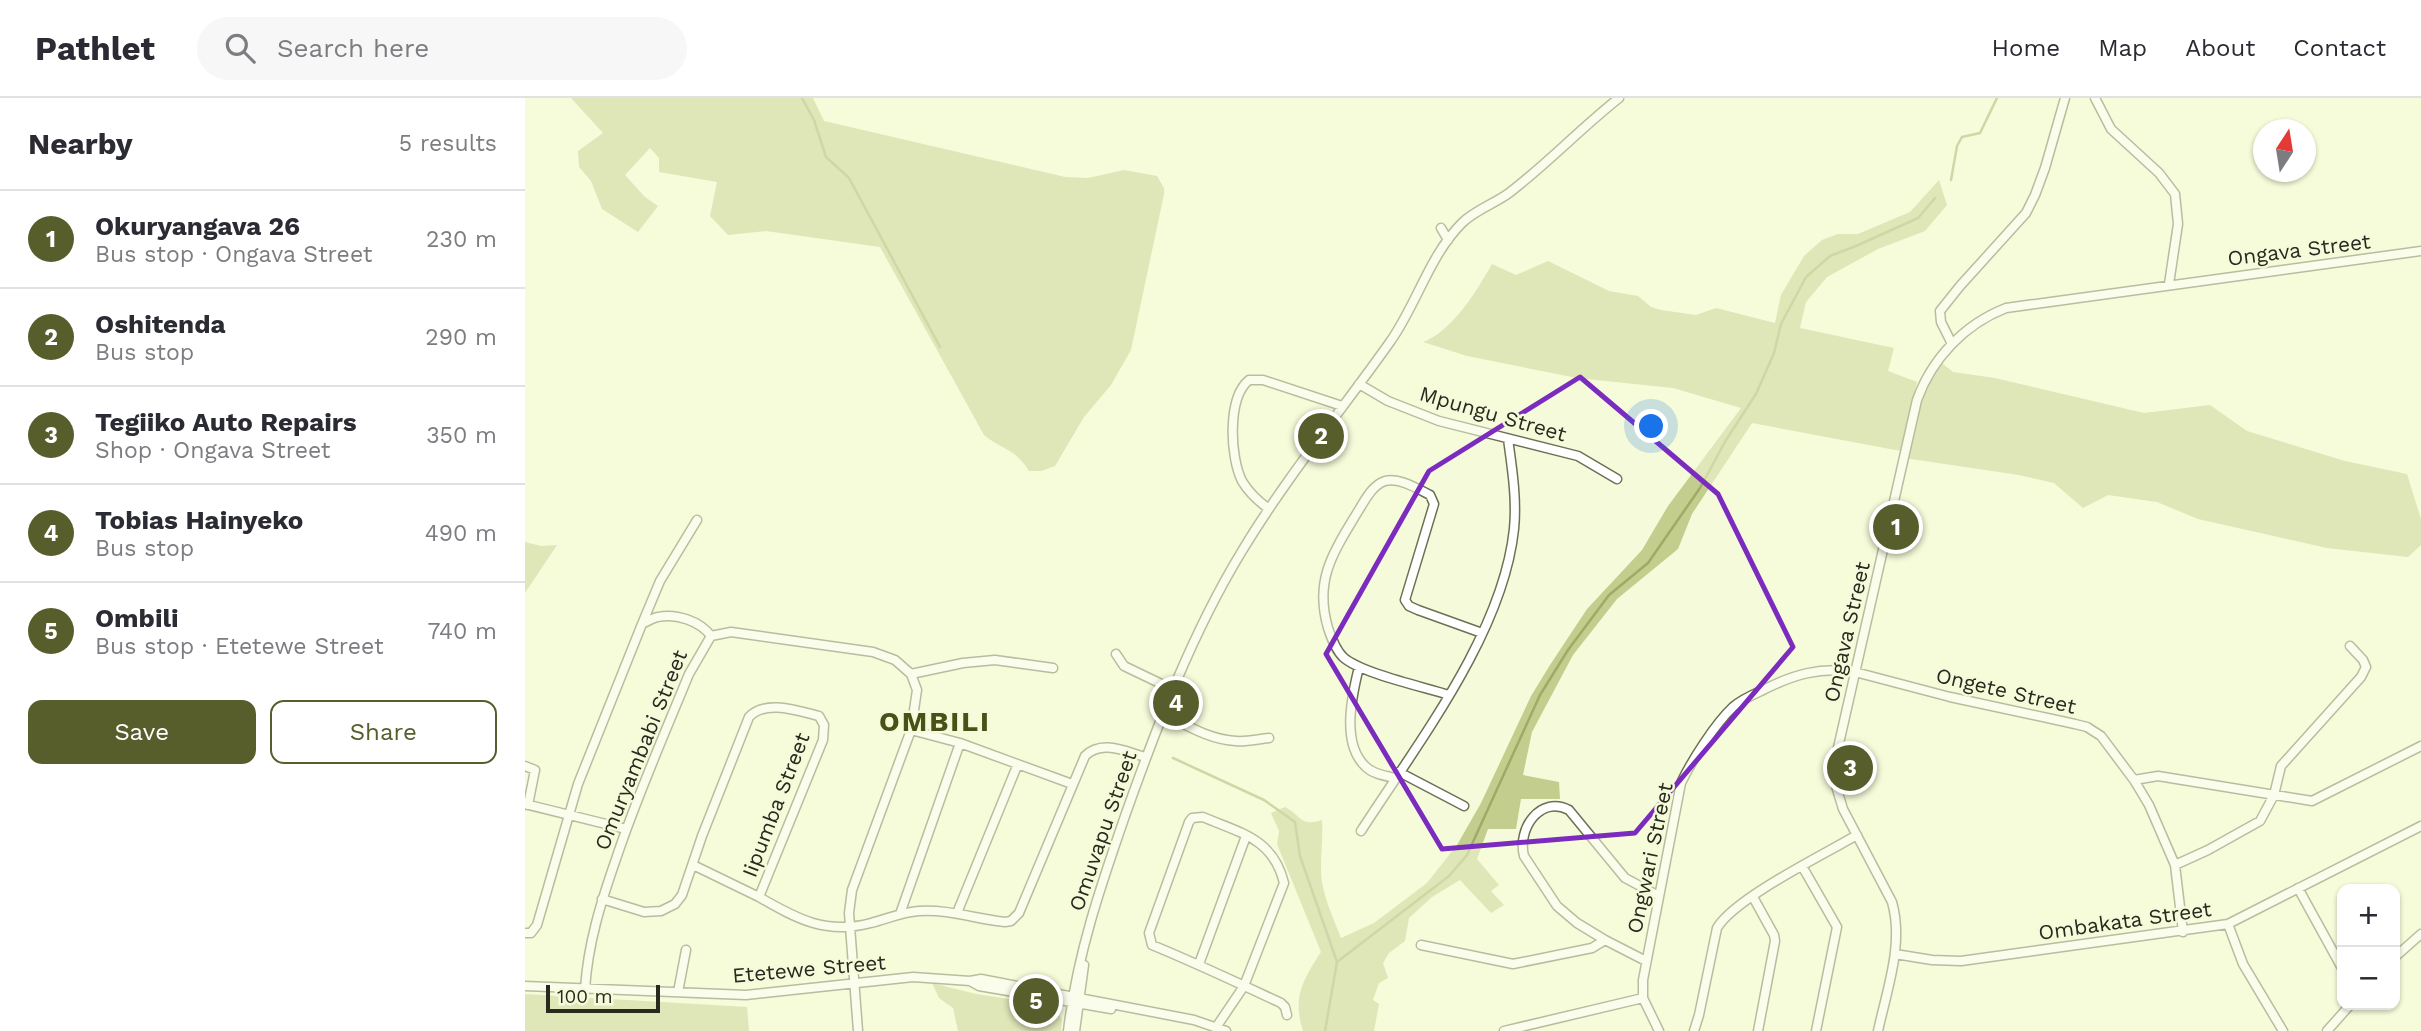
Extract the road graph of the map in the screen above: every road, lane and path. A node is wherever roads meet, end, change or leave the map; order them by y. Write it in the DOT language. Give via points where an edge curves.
graph roads {
  1 [pos="1619,98"];
  2 [pos="2065,98"];
  3 [pos="2095,98"];
  4 [pos="1441,229"];
  5 [pos="1448,240"];
  6 [pos="2421,251"];
  7 [pos="2169,284"];
  8 [pos="1952,344"];
  9 [pos="1359,384"];
  10 [pos="1342,406"];
  11 [pos="1508,439"];
  12 [pos="1616,479"];
  13 [pos="1269,509"];
  14 [pos="697,520"];
  15 [pos="642,624"];
  16 [pos="1482,633"];
  17 [pos="711,636"];
  18 [pos="2350,646"];
  19 [pos="1116,654"];
  20 [pos="1359,667"];
  21 [pos="1053,668"];
  22 [pos="1855,672"];
  23 [pos="911,674"];
  24 [pos="1174,690"];
  25 [pos="1449,695"];
  26 [pos="1164,714"];
  27 [pos="911,730"];
  28 [pos="1269,738"];
  29 [pos="960,743"];
  30 [pos="2421,746"];
  31 [pos="1146,757"];
  32 [pos="525,766"];
  33 [pos="1017,766"];
  34 [pos="1397,775"];
  35 [pos="2134,780"];
  36 [pos="1072,784"];
  37 [pos="2274,795"];
  38 [pos="527,805"];
  39 [pos="1464,806"];
  40 [pos="570,815"];
  41 [pos="2421,826"];
  42 [pos="626,829"];
  43 [pos="1361,831"];
  44 [pos="1857,835"];
  45 [pos="1246,836"];
  46 [pos="693,865"];
  47 [pos="2175,865"];
  48 [pos="1803,866"];
  49 [pos="2298,888"];
  50 [pos="1659,896"];
  51 [pos="759,897"];
  52 [pos="1753,897"];
  53 [pos="602,899"];
  54 [pos="957,913"];
  55 [pos="900,914"];
  56 [pos="2228,924"];
  57 [pos="851,928"];
  58 [pos="2183,932"];
  59 [pos="525,933"];
  60 [pos="2421,934"];
  61 [pos="1605,940"];
  62 [pos="1421,945"];
  63 [pos="686,950"];
  64 [pos="2400,953"];
  65 [pos="1895,954"];
  66 [pos="2337,959"];
  67 [pos="1646,961"];
  68 [pos="1199,964"];
  69 [pos="855,985"];
  70 [pos="525,986"];
  71 [pos="1244,986"];
  72 [pos="585,989"];
  73 [pos="678,992"];
  74 [pos="1643,998"];
  75 [pos="1075,1000"];
  76 [pos="2346,1010"];
  77 [pos="1286,1015"];
  78 [pos="1217,1026"];
  79 [pos="858,1031"];
  80 [pos="1068,1031"];
  81 [pos="1075,1031"];
  82 [pos="1226,1031"];
  83 [pos="1504,1031"];
  84 [pos="1659,1031"];
  85 [pos="1694,1031"];
  86 [pos="1758,1031"];
  87 [pos="1816,1031"];
  88 [pos="1878,1031"];
  89 [pos="2283,1031"];
  90 [pos="2327,1031"];
  1 -- 5 [label="street, Omuvapu Street" via="1509,193 1464,221"];
  2 -- 8 [label="street" via="2042,177 2026,213 1940,311"];
  3 -- 7 [label="street" via="2116,135 2159,173 2175,194 2178,224"];
  4 -- 5 [label="street"];
  5 -- 9 [label="street, Omuvapu Street" via="1434,258 1406,319"];
  6 -- 7 [label="street, Ongava Street"];
  7 -- 8 [label="street, Ongava Street" via="2006,308"];
  8 -- 22 [label="street, Ongava Street" via="1917,400"];
  9 -- 10 [label="street, Omuvapu Street"];
  9 -- 11 [label="street, Mpungu Street" via="1426,417"];
  10 -- 13 [label="street, Omuvapu Street"];
  10 -- 13 [label="street" via="1263,380 1249,380 1241,387 1233,426 1234,449 1241,479"];
  11 -- 12 [label="street, Mpungu Street" via="1578,456"];
  11 -- 16 [label="street" via="1514,530 1498,598"];
  13 -- 24 [label="street, Omuvapu Street" via="1223,583"];
  14 -- 15 [label="street" via="660,581"];
  15 -- 17 [label="street" via="659,616 675,617 695,623"];
  15 -- 40 [label="street"];
  16 -- 20 [label="street" via="1418,610 1405,600 1434,504 1430,495 1407,484 1382,482 1364,501 1336,548 1323,586 1325,617 1334,642 1343,657"];
  16 -- 25 [label="street"];
  17 -- 23 [label="street, Omuryambabi Street" via="731,632 873,652 895,660"];
  17 -- 42 [label="street, Omuryambabi Street" via="689,674"];
  18 -- 37 [label="street" via="2366,667 2361,677 2281,766"];
  19 -- 24 [label="street" via="1124,666"];
  20 -- 25 [label="street"];
  20 -- 34 [label="street" via="1349,710 1358,757 1369,770"];
  21 -- 23 [label="street" via="995,660"];
  22 -- 35 [label="street, Ongete Street" via="2087,727 2101,736"];
  22 -- 44 [label="street, Ongava Street" via="1835,761 1836,786"];
  22 -- 50 [label="street, Ongwari Street" via="1807,672 1734,707 1681,783"];
  23 -- 27 [label="street" via="917,690"];
  24 -- 26 [label="street, Omuvapu Street"];
  25 -- 34 [label="street"];
  26 -- 28 [label="street" via="1200,732 1235,741"];
  26 -- 31 [label="street, Omuvapu Street"];
  27 -- 29 [label="street"];
  27 -- 57 [label="street" via="852,890"];
  29 -- 33 [label="street"];
  29 -- 55 [label="street"];
  30 -- 37 [label="street" via="2312,801"];
  31 -- 36 [label="street" via="1096,748 1085,756"];
  31 -- 75 [label="street, Omuvapu Street" via="1091,916"];
  32 -- 38 [label="street" via="535,770"];
  33 -- 36 [label="street"];
  33 -- 54 [label="street"];
  34 -- 39 [label="street"];
  34 -- 43 [label="street"];
  35 -- 37 [label="street" via="2158,776"];
  35 -- 47 [label="street, Ongete Street"];
  36 -- 54 [label="street" via="1019,913 1005,922"];
  37 -- 47 [label="street" via="2260,821"];
  38 -- 40 [label="street"];
  40 -- 42 [label="street"];
  40 -- 59 [label="street" via="537,925"];
  41 -- 49 [label="street, Ombakata Street"];
  42 -- 53 [label="street, Omuryambabi Street"];
  44 -- 48 [label="street"];
  44 -- 65 [label="street, Ongava Street" via="1892,902 1898,934"];
  45 -- 68 [label="street"];
  45 -- 68 [label="street" via="1197,817 1189,822 1181,843 1150,940 1152,945"];
  45 -- 71 [label="street" via="1271,854 1284,883"];
  46 -- 51 [label="street, Iipumba Street"];
  46 -- 51 [label="street, Iipumba Street" via="749,717 772,708 819,716 823,740"];
  46 -- 53 [label="street, Iipumba Street" via="682,895 668,909 644,912"];
  47 -- 58 [label="street, Ongete Street"];
  48 -- 52 [label="street"];
  48 -- 87 [label="street" via="1837,927"];
  49 -- 56 [label="street, Ombakata Street"];
  49 -- 66 [label="street"];
  50 -- 61 [label="street" via="1625,878 1569,810 1555,806 1535,815 1526,827 1524,856 1557,906"];
  50 -- 67 [label="street, Ongwari Street"];
  51 -- 57 [label="street" via="807,922"];
  52 -- 85 [label="street" via="1717,928"];
  52 -- 86 [label="street" via="1775,942"];
  53 -- 72 [label="street, Omuryambabi Street" via="592,932"];
  54 -- 55 [label="street"];
  55 -- 57 [label="street"];
  56 -- 58 [label="street, Ombakata Street"];
  56 -- 89 [label="street" via="2243,964"];
  57 -- 69 [label="street"];
  58 -- 65 [label="street, Ombakata Street" via="1961,961"];
  60 -- 64 [label="street"];
  61 -- 62 [label="street" via="1592,948 1513,964"];
  61 -- 67 [label="street"];
  63 -- 73 [label="street"];
  65 -- 88 [label="street, Ongava Street"];
  67 -- 74 [label="street, Ongwari Street"];
  68 -- 71 [label="street"];
  69 -- 73 [label="street, Etetewe Street" via="746,995"];
  69 -- 75 [label="street, Etetewe Street" via="913,977 970,981"];
  69 -- 79 [label="street"];
  70 -- 72 [label="street, Etetewe Street"];
  71 -- 77 [label="street" via="1280,1003"];
  71 -- 78 [label="street"];
  72 -- 73 [label="street, Etetewe Street"];
  74 -- 83 [label="street"];
  74 -- 84 [label="street"];
  75 -- 78 [label="street, Etetewe Street"];
  75 -- 80 [label="street, Omuvapu Street"];
  75 -- 81 [label="street, Omuvapu Street"];
  76 -- 90 [label="street"];
  78 -- 82 [label="street, Etetewe Street"];
}
